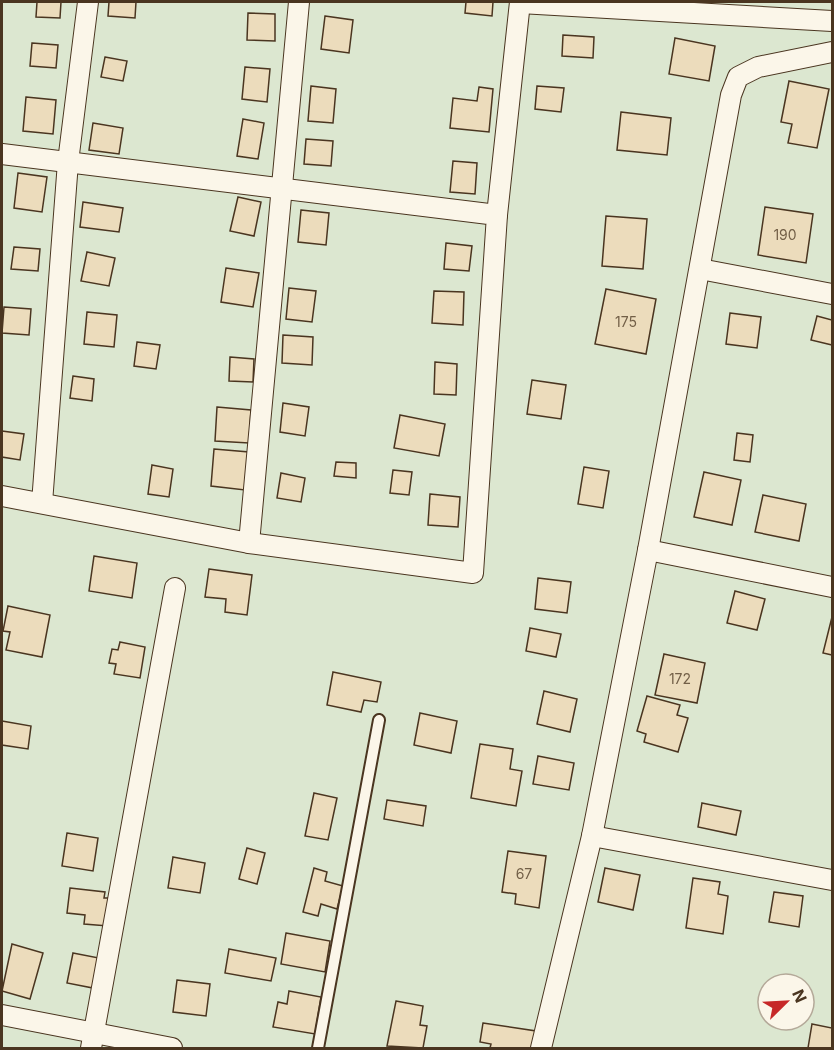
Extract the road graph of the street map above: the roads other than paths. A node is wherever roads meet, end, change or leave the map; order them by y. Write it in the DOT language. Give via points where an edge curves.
graph roads {
  1 [pos="88,2"];
  2 [pos="298,2"];
  3 [pos="520,2"];
  4 [pos="832,21"];
  5 [pos="832,52"];
  6 [pos="2,154"];
  7 [pos="68,162"];
  8 [pos="281,188"];
  9 [pos="497,215"];
  10 [pos="700,269"];
  11 [pos="832,294"];
  12 [pos="2,496"];
  13 [pos="42,503"];
  14 [pos="249,543"];
  15 [pos="648,550"];
  16 [pos="832,586"];
  17 [pos="175,588"];
  18 [pos="379,720"];
  19 [pos="592,836"];
  20 [pos="832,880"];
  21 [pos="2,1015"];
  22 [pos="92,1041"];
  23 [pos="172,1048"];
  24 [pos="318,1048"];
  25 [pos="541,1048"];
  1 -- 7 [label="street"];
  2 -- 8 [label="street"];
  3 -- 4 [label="street"];
  3 -- 9 [label="street"];
  5 -- 10 [label="street" via="758,67 738,77 731,95"];
  6 -- 7 [label="street"];
  7 -- 8 [label="street"];
  7 -- 13 [label="street"];
  8 -- 9 [label="street"];
  8 -- 14 [label="street"];
  9 -- 14 [label="street" via="473,573"];
  10 -- 11 [label="street"];
  10 -- 15 [label="street"];
  12 -- 13 [label="street"];
  13 -- 14 [label="street"];
  15 -- 16 [label="street"];
  15 -- 19 [label="street"];
  17 -- 22 [label="street"];
  18 -- 24 [label="lane"];
  19 -- 20 [label="street"];
  19 -- 25 [label="street"];
  21 -- 22 [label="street"];
  22 -- 23 [label="street"];
}
